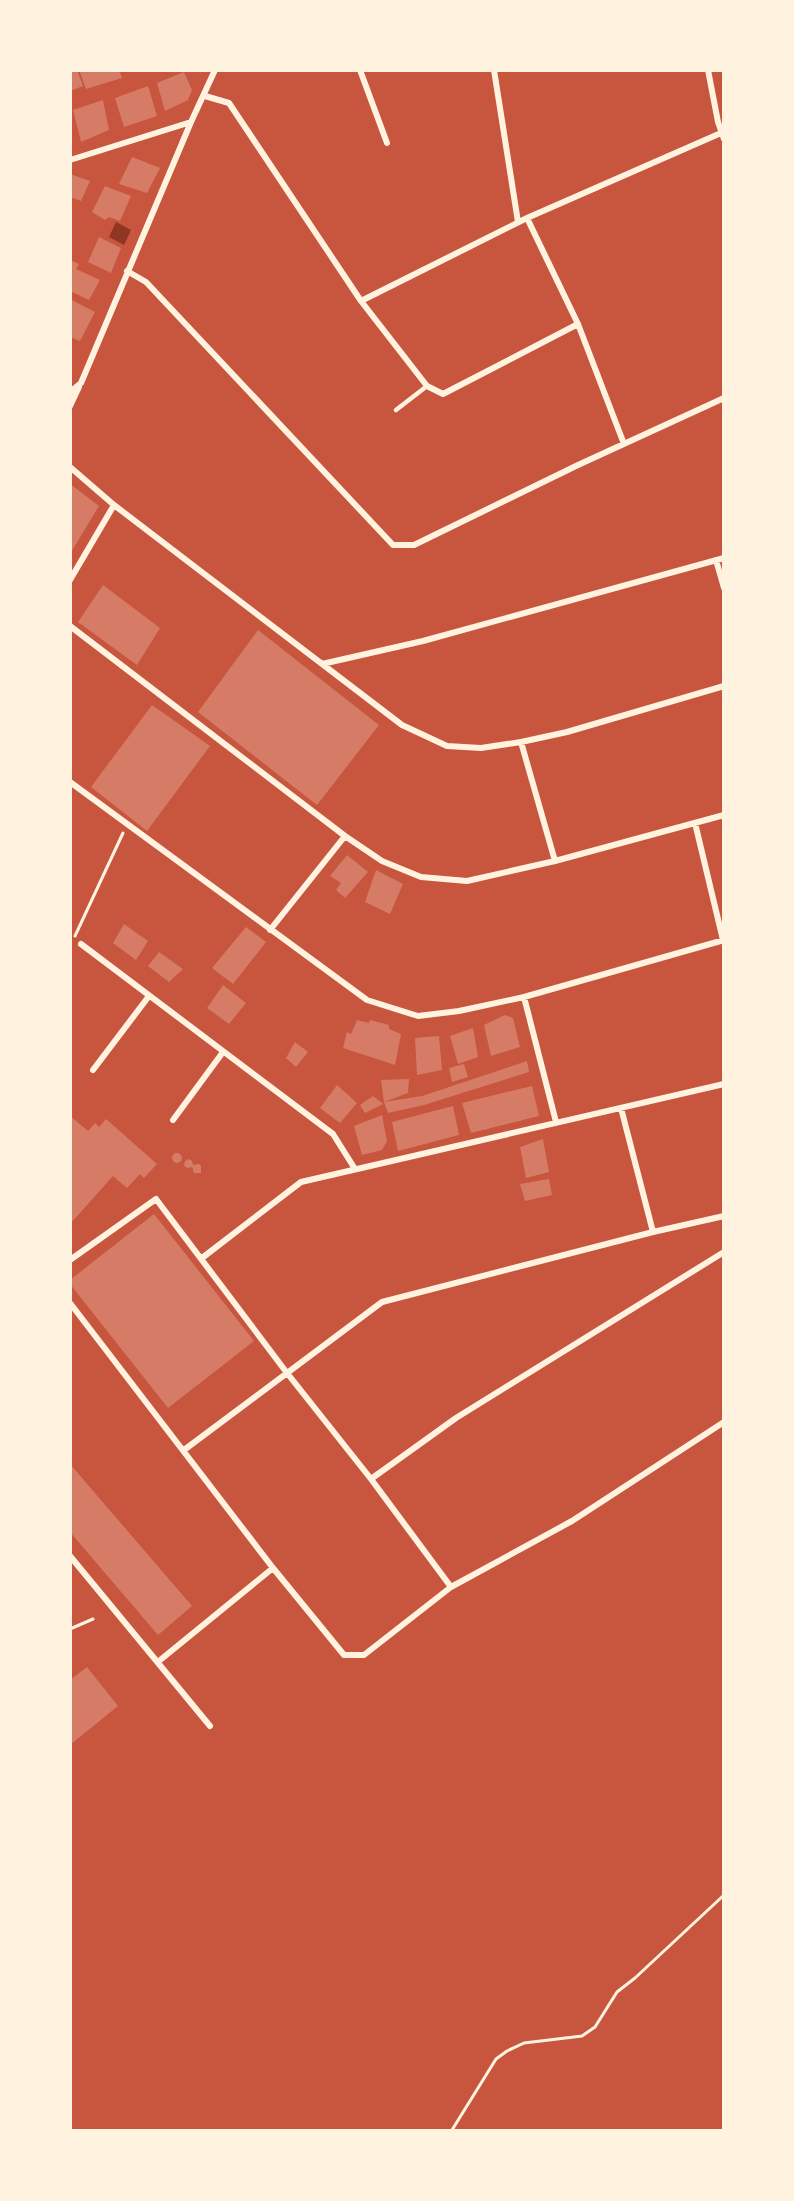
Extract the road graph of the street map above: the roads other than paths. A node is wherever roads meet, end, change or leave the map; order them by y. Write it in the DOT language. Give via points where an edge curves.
graph roads {
  1 [pos="215,70"];
  2 [pos="360,70"];
  3 [pos="494,70"];
  4 [pos="708,70"];
  5 [pos="205,96"];
  6 [pos="191,122"];
  7 [pos="722,136"];
  8 [pos="387,143"];
  9 [pos="70,160"];
  10 [pos="527,218"];
  11 [pos="518,222"];
  12 [pos="128,271"];
  13 [pos="361,301"];
  14 [pos="578,324"];
  15 [pos="81,383"];
  16 [pos="427,386"];
  17 [pos="70,392"];
  18 [pos="723,398"];
  19 [pos="70,406"];
  20 [pos="396,410"];
  21 [pos="624,444"];
  22 [pos="70,467"];
  23 [pos="114,505"];
  24 [pos="720,559"];
  25 [pos="70,580"];
  26 [pos="723,588"];
  27 [pos="70,626"];
  28 [pos="322,663"];
  29 [pos="723,686"];
  30 [pos="521,742"];
  31 [pos="70,782"];
  32 [pos="723,815"];
  33 [pos="695,823"];
  34 [pos="345,836"];
  35 [pos="555,861"];
  36 [pos="270,930"];
  37 [pos="723,940"];
  38 [pos="81,944"];
  39 [pos="149,996"];
  40 [pos="524,997"];
  41 [pos="223,1052"];
  42 [pos="93,1070"];
  43 [pos="723,1083"];
  44 [pos="621,1108"];
  45 [pos="173,1120"];
  46 [pos="556,1122"];
  47 [pos="355,1169"];
  48 [pos="723,1216"];
  49 [pos="653,1232"];
  50 [pos="723,1252"];
  51 [pos="202,1258"];
  52 [pos="70,1260"];
  53 [pos="70,1303"];
  54 [pos="286,1373"];
  55 [pos="723,1422"];
  56 [pos="184,1450"];
  57 [pos="371,1479"];
  58 [pos="70,1556"];
  59 [pos="273,1568"];
  60 [pos="451,1587"];
  61 [pos="159,1661"];
  62 [pos="210,1726"];
  1 -- 5 [label="street"];
  2 -- 8 [label="street"];
  3 -- 11 [label="street"];
  4 -- 7 [label="street"];
  5 -- 6 [label="street"];
  5 -- 13 [label="street" via="229,103"];
  6 -- 9 [label="street"];
  6 -- 12 [label="street"];
  7 -- 10 [label="street"];
  10 -- 11 [label="street"];
  10 -- 14 [label="street"];
  11 -- 13 [label="street"];
  12 -- 15 [label="street"];
  12 -- 21 [label="street" via="146,282 393,545 414,545"];
  13 -- 16 [label="street"];
  14 -- 16 [label="street" via="443,394"];
  14 -- 21 [label="street"];
  15 -- 17 [label="street"];
  15 -- 19 [label="street"];
  16 -- 20 [label="lane"];
  18 -- 21 [label="street"];
  22 -- 23 [label="street"];
  23 -- 25 [label="street"];
  23 -- 28 [label="street"];
  24 -- 26 [label="street"];
  24 -- 28 [label="street" via="423,641"];
  27 -- 34 [label="street"];
  28 -- 30 [label="street" via="402,725 447,746 481,748"];
  29 -- 30 [label="street"];
  30 -- 35 [label="street"];
  31 -- 36 [label="street"];
  32 -- 33 [label="street"];
  33 -- 35 [label="street"];
  33 -- 37 [label="street"];
  34 -- 35 [label="street" via="382,861 421,877 467,881"];
  34 -- 36 [label="street"];
  36 -- 40 [label="street" via="367,1000 418,1016"];
  37 -- 40 [label="street"];
  38 -- 39 [label="street"];
  39 -- 41 [label="street"];
  39 -- 42 [label="street"];
  40 -- 46 [label="street"];
  41 -- 45 [label="street"];
  41 -- 47 [label="street" via="333,1134"];
  43 -- 44 [label="street"];
  44 -- 46 [label="street"];
  44 -- 49 [label="street"];
  46 -- 47 [label="street"];
  47 -- 51 [label="street" via="301,1182"];
  48 -- 49 [label="street"];
  49 -- 54 [label="street" via="382,1302"];
  50 -- 57 [label="street" via="456,1418"];
  51 -- 52 [label="street" via="156,1199"];
  51 -- 54 [label="street"];
  53 -- 56 [label="street"];
  54 -- 56 [label="street"];
  54 -- 57 [label="street"];
  55 -- 60 [label="street" via="572,1521"];
  56 -- 59 [label="street"];
  57 -- 60 [label="street"];
  58 -- 61 [label="street"];
  59 -- 60 [label="street" via="344,1655 364,1655"];
  59 -- 61 [label="street"];
  61 -- 62 [label="street"];
}
